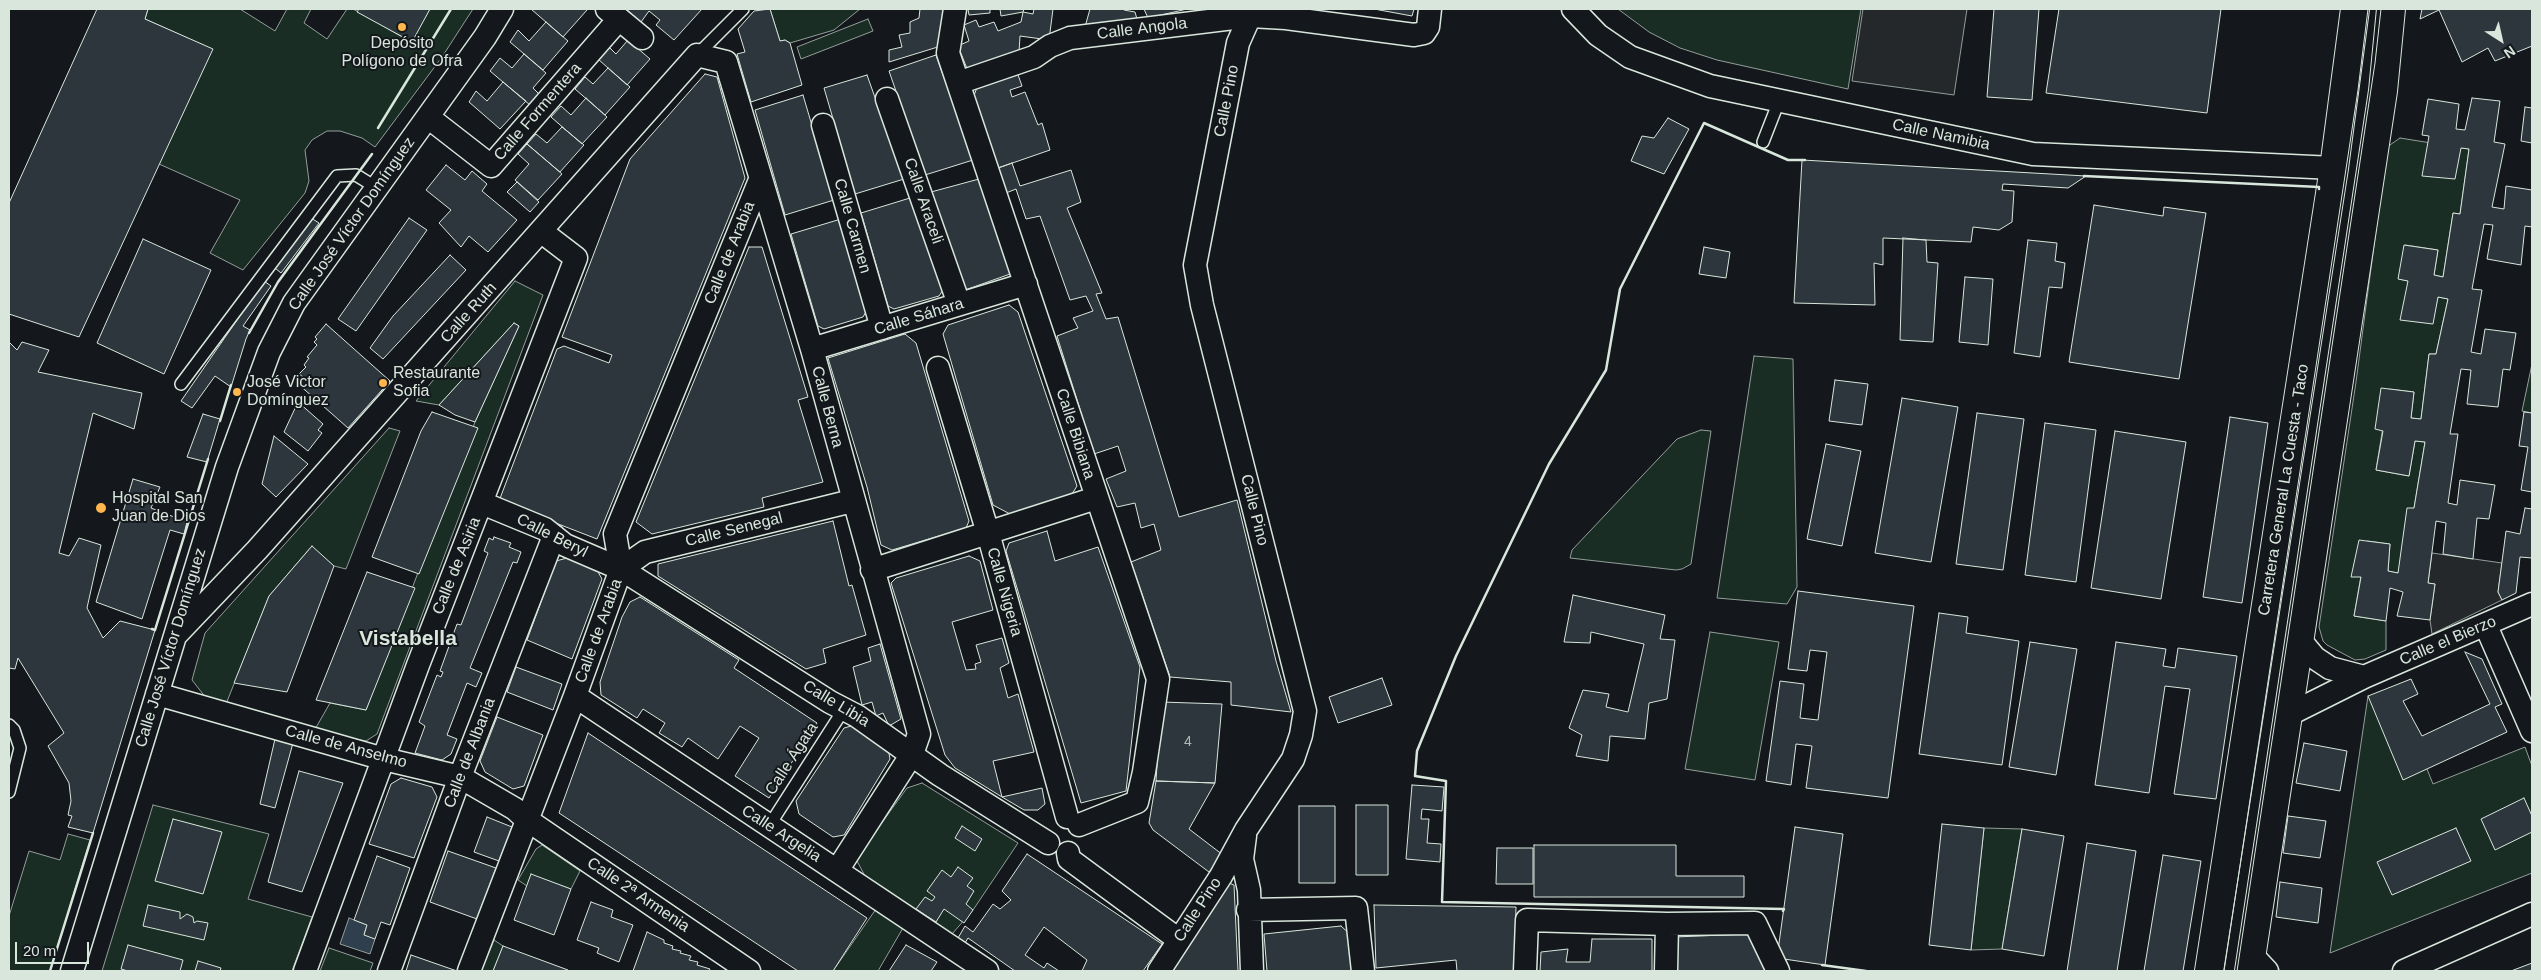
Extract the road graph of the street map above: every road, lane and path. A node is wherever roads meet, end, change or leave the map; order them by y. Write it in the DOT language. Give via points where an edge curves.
graph roads {
  1 [pos="502,9"];
  2 [pos="743,9"];
  3 [pos="955,9"];
  4 [pos="1430,9"];
  5 [pos="1573,9"];
  6 [pos="2354,9"];
  7 [pos="2391,9"];
  8 [pos="613,14"];
  9 [pos="1250,16"];
  10 [pos="642,38"];
  11 [pos="697,54"];
  12 [pos="958,83"];
  13 [pos="887,99"];
  14 [pos="1779,101"];
  15 [pos="428,117"];
  16 [pos="823,125"];
  17 [pos="1764,142"];
  18 [pos="2334,168"];
  19 [pos="760,180"];
  20 [pos="376,188"];
  21 [pos="542,232"];
  22 [pos="1026,284"];
  23 [pos="959,304"];
  24 [pos="882,328"];
  25 [pos="812,349"];
  26 [pos="938,368"];
  27 [pos="181,384"];
  28 [pos="1096,498"];
  29 [pos="852,501"];
  30 [pos="482,503"];
  31 [pos="988,533"];
  32 [pos="554,536"];
  33 [pos="621,569"];
  34 [pos="872,570"];
  35 [pos="2532,604"];
  36 [pos="2486,626"];
  37 [pos="176,635"];
  38 [pos="2300,640"];
  39 [pos="2364,677"];
  40 [pos="157,694"];
  41 [pos="575,696"];
  42 [pos="844,709"];
  43 [pos="2288,715"];
  44 [pos="9,725"];
  45 [pos="2532,731"];
  46 [pos="912,754"];
  47 [pos="384,759"];
  48 [pos="460,777"];
  49 [pos="9,792"];
  50 [pos="526,820"];
  51 [pos="1073,821"];
  52 [pos="769,826"];
  53 [pos="1246,830"];
  54 [pos="1058,848"];
  55 [pos="838,870"];
  56 [pos="1248,910"];
  57 [pos="2532,914"];
  58 [pos="1668,924"];
  59 [pos="1179,940"];
  60 [pos="2256,966"];
  61 [pos="72,971"];
  62 [pos="306,971"];
  63 [pos="389,971"];
  64 [pos="468,971"];
  65 [pos="749,971"];
  66 [pos="987,971"];
  67 [pos="1158,971"];
  68 [pos="1252,971"];
  69 [pos="1363,971"];
  70 [pos="1525,971"];
  71 [pos="1666,971"];
  72 [pos="1778,971"];
  73 [pos="2209,971"];
  74 [pos="2404,971"];
  1 -- 15 [label="street, Calle José Víctor Domínguez"];
  2 -- 11 [label="lane"];
  3 -- 12 [label="street, Calle Bibiana" via="948,53"];
  4 -- 9 [label="street, Calle Angola" via="1428,27 1424,33 1414,34"];
  5 -- 14 [label="street, Calle Namibia" via="1598,35 1630,58 1710,86"];
  6 -- 18 [label="main road, Carretera General La Cuesta - Taco"];
  7 -- 38 [label="main road" via="2383,91"];
  8 -- 10 [label="street, Calle Formentera"];
  8 -- 15 [label="street, Calle Formentera" via="490,166"];
  9 -- 12 [label="street, Calle Angola" via="1070,38 1034,57"];
  9 -- 53 [label="street, Calle Pino" via="1238,44 1195,265 1202,304 1305,710 1293,759"];
  11 -- 19 [label="street, Calle Berna" via="726,62"];
  11 -- 21 [label="street, Calle Ruth"];
  12 -- 22 [label="street, Calle Bibiana"];
  13 -- 23 [label="street, Calle Araceli"];
  14 -- 17 [label="lane"];
  14 -- 18 [label="street, Calle Namibia" via="2033,154"];
  15 -- 20 [label="street, Calle José Víctor Domínguez"];
  16 -- 24 [label="street, Calle Carmen"];
  18 -- 73 [label="main road, Carretera General La Cuesta - Taco"];
  19 -- 25 [label="street, Calle Berna"];
  19 -- 33 [label="street, Calle de Arabia" via="615,534"];
  20 -- 27 [label="lane" via="356,175 337,176"];
  20 -- 37 [label="street, Calle José Víctor Domínguez" via="294,303 269,352 227,467"];
  21 -- 30 [label="street, Calle de Asiria" via="576,258"];
  21 -- 37 [label="street, Calle Ruth" via="257,550"];
  22 -- 23 [label="street, Calle Sáhara"];
  22 -- 28 [label="street, Calle Bibiana"];
  23 -- 24 [label="street, Calle Sáhara"];
  24 -- 25 [label="street, Calle Sáhara"];
  25 -- 29 [label="street, Calle Berna"];
  26 -- 31 [label="street, Calle Nigeria"];
  28 -- 31 [label="street"];
  28 -- 51 [label="street, Calle Bibiana" via="1158,679 1137,802"];
  29 -- 33 [label="street, Calle Senegal" via="645,552"];
  29 -- 34 [label="street, Calle Berna"];
  30 -- 32 [label="street, Calle Beryl" via="545,529"];
  30 -- 47 [label="street, Calle de Asiria"];
  31 -- 34 [label="street"];
  31 -- 51 [label="street, Calle Nigeria"];
  32 -- 33 [label="street, Calle Beryl" via="565,545"];
  32 -- 48 [label="street, Calle de Albania"];
  33 -- 41 [label="street, Calle de Arabia"];
  33 -- 42 [label="street, Calle Libia"];
  34 -- 46 [label="street, Calle Berna" via="919,734"];
  35 -- 36 [label="street, Calle el Bierzo"];
  36 -- 39 [label="street, Calle el Bierzo"];
  36 -- 45 [label="street"];
  37 -- 40 [label="street, Calle José Víctor Domínguez"];
  38 -- 39 [label="street" via="2315,658 2330,668"];
  38 -- 43 [label="main road"];
  39 -- 43 [label="street, Calle el Bierzo"];
  40 -- 47 [label="street, Calle de Anselmo"];
  40 -- 61 [label="street, Calle José Víctor Domínguez"];
  41 -- 50 [label="street, Calle de Arabia"];
  41 -- 52 [label="street, Calle Argelia"];
  42 -- 46 [label="street, Calle Libia"];
  42 -- 52 [label="lane, Calle Ágata"];
  43 -- 60 [label="main road"];
  44 -- 49 [label="lane" via="20,748"];
  46 -- 54 [label="street, Calle Libia"];
  46 -- 55 [label="street, Calle Berna"];
  47 -- 48 [label="street, Calle de Anselmo"];
  47 -- 62 [label="street, Calle de Asiria"];
  48 -- 50 [label="street, Calle de Anselmo" via="515,809"];
  48 -- 63 [label="street, Calle de Albania"];
  50 -- 64 [label="street, Calle de Arabia"];
  50 -- 65 [label="street, Calle 2ª Armenia"];
  51 -- 54 [label="street" via="1082,834 1081,841 1074,850"];
  51 -- 54 [label="street" via="1056,819 1048,827 1046,838"];
  52 -- 55 [label="street, Calle Argelia"];
  53 -- 56 [label="street" via="1242,859 1249,890"];
  53 -- 59 [label="street, Calle Pino" via="1221,876"];
  54 -- 59 [label="street, Calle Libia" via="1069,860"];
  55 -- 66 [label="street, Calle Argelia"];
  56 -- 68 [label="street"];
  56 -- 69 [label="street" via="1356,908"];
  57 -- 74 [label="street"];
  58 -- 70 [label="street" via="1527,920"];
  58 -- 71 [label="street"];
  58 -- 72 [label="street" via="1754,923"];
  59 -- 67 [label="street, Calle Pino"];
}
